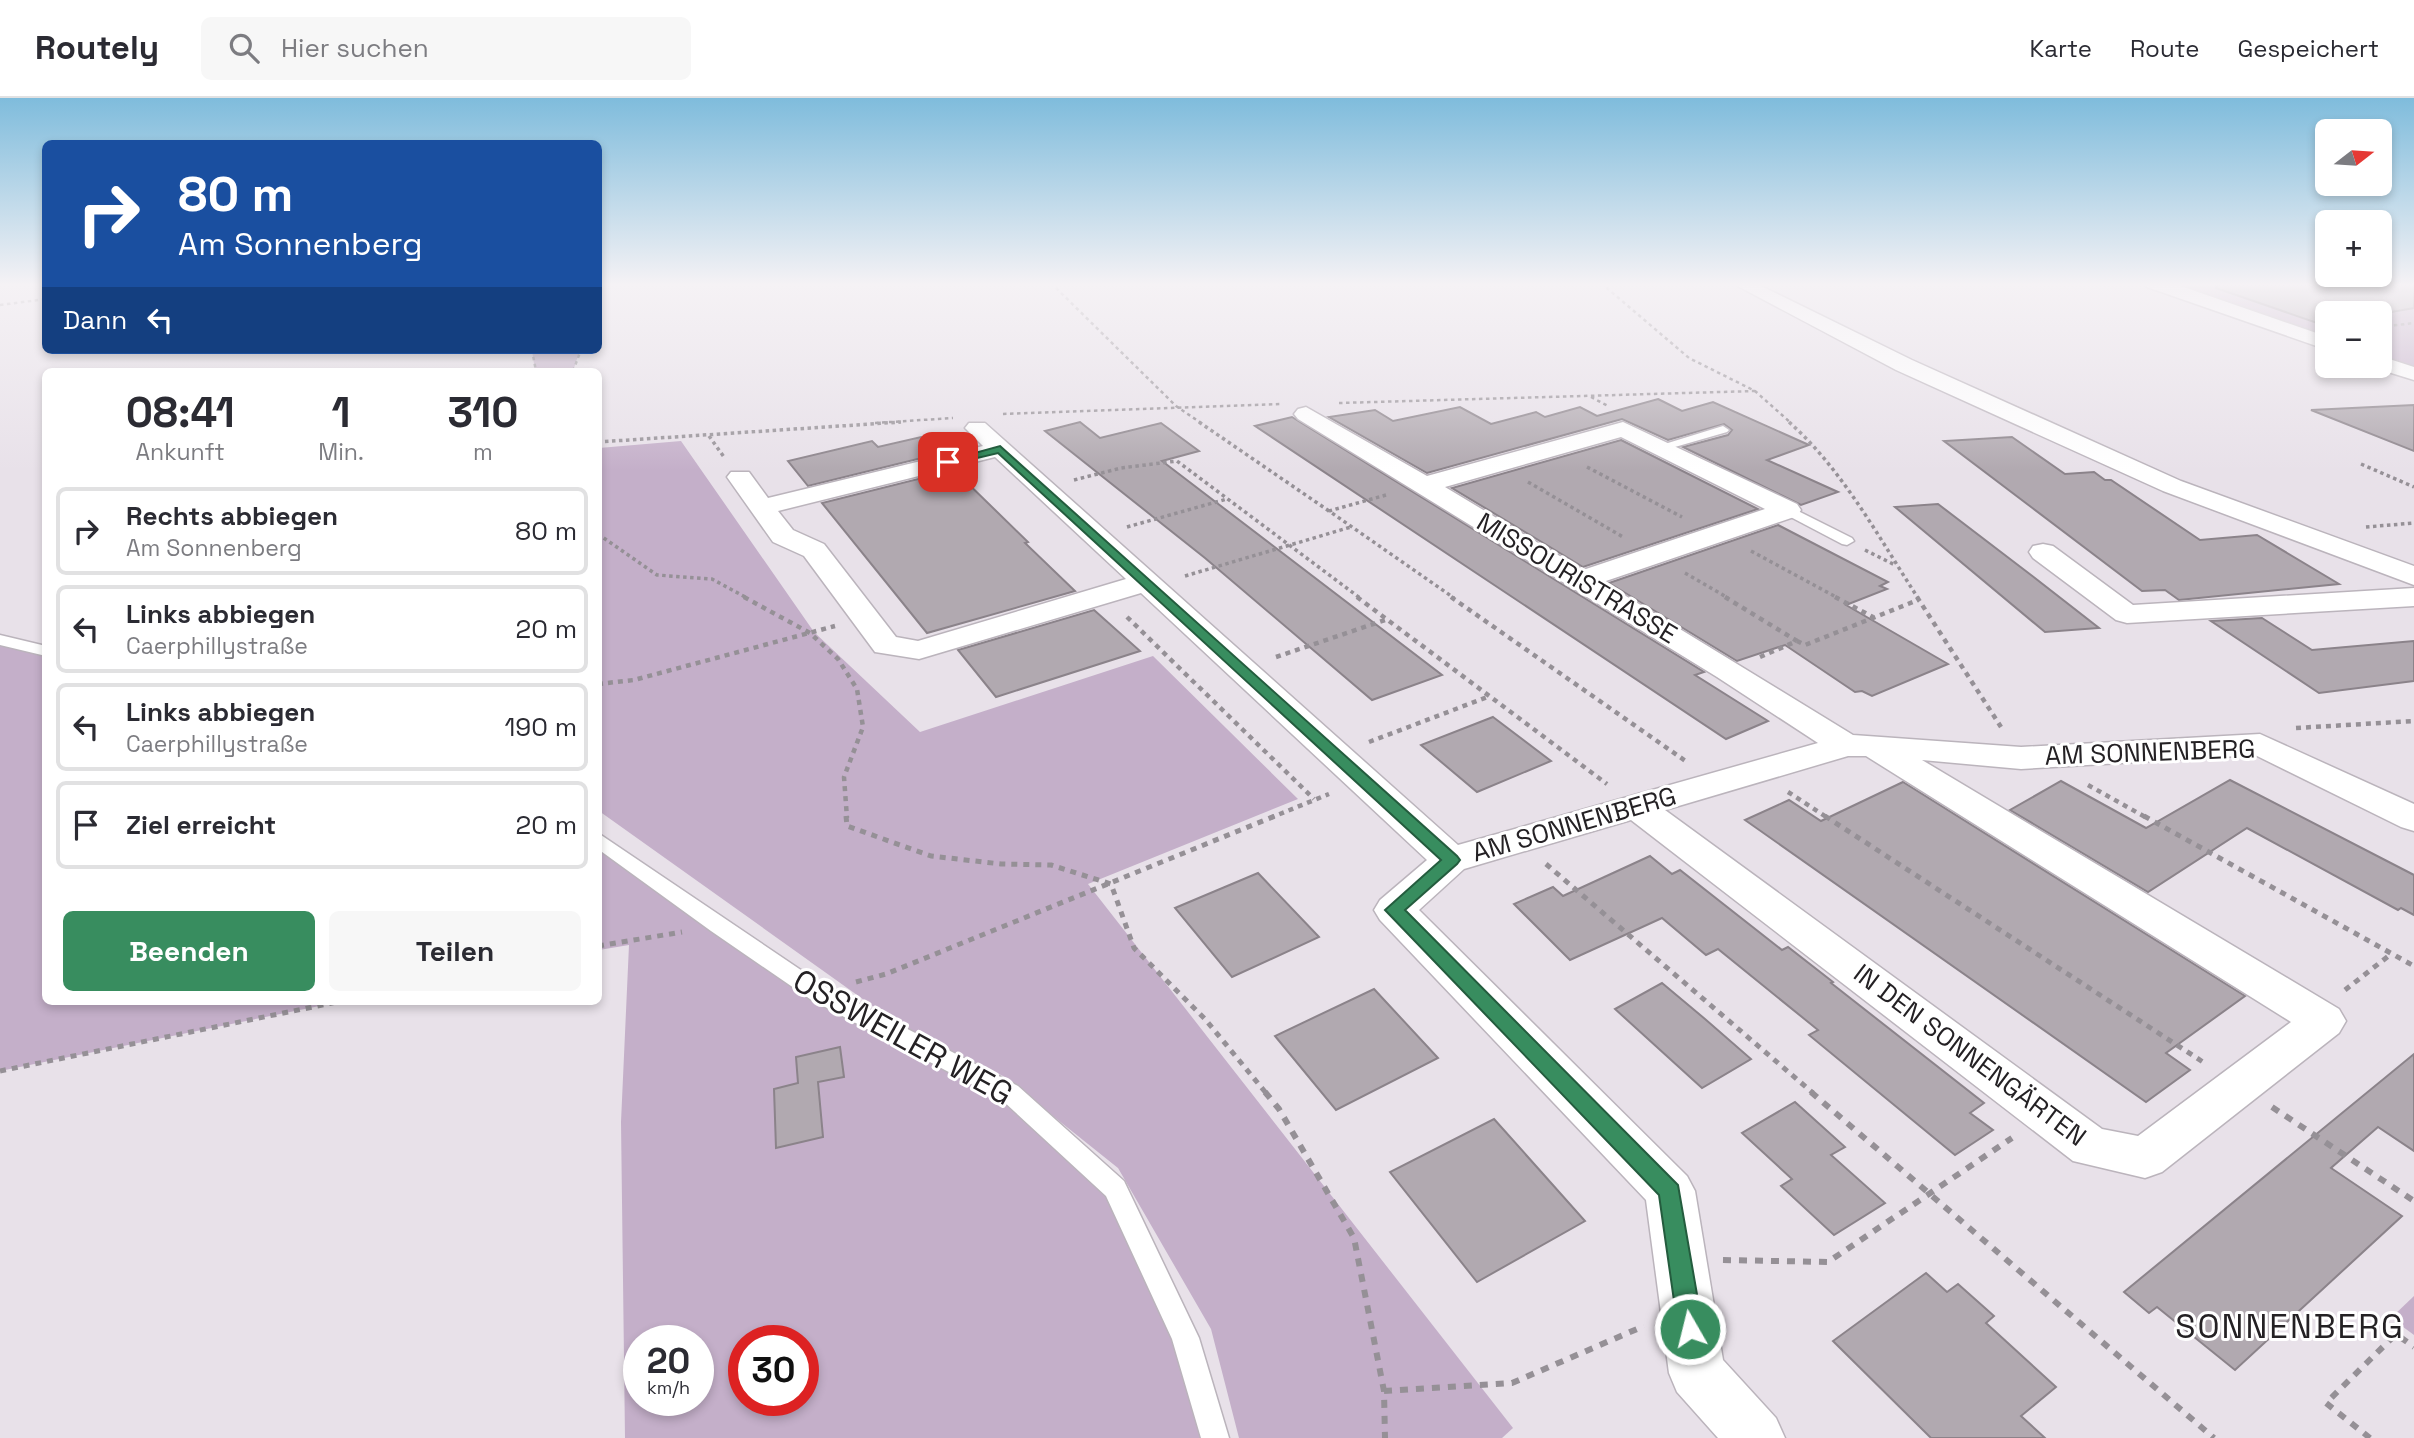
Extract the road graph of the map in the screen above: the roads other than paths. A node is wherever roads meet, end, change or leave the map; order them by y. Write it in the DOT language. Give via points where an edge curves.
graph roads {
  1 [pos="1865,346"];
  2 [pos="2392,366"];
  3 [pos="2414,374"];
  4 [pos="1299,409"];
  5 [pos="978,420"];
  6 [pos="1723,430"];
  7 [pos="1661,447"];
  8 [pos="1000,449"];
  9 [pos="740,477"];
  10 [pos="1424,485"];
  11 [pos="762,508"];
  12 [pos="1788,510"];
  13 [pos="1847,541"];
  14 [pos="2043,552"];
  15 [pos="2414,576"];
  16 [pos="1581,580"];
  17 [pos="1148,584"];
  18 [pos="2414,597"];
  19 [pos="0,640"];
  20 [pos="42,650"];
  21 [pos="1859,745"];
  22 [pos="1636,806"];
  23 [pos="2414,820"];
  24 [pos="602,842"];
  25 [pos="1451,860"];
  26 [pos="1215,1438"];
  27 [pos="1756,1438"];
  1 -- 15 [label="street" via="2172,486"];
  2 -- 3 [label="street"];
  4 -- 10 [label="street, MISSOURISTRASSE"];
  5 -- 8 [label="street"];
  6 -- 7 [label="lane"];
  7 -- 10 [label="street" via="1623,429"];
  7 -- 12 [label="street"];
  8 -- 11 [label="street"];
  8 -- 17 [label="street"];
  9 -- 11 [label="street"];
  10 -- 16 [label="street, MISSOURISTRASSE"];
  11 -- 17 [label="street" via="783,536 814,550 886,645 919,650"];
  12 -- 13 [label="lane"];
  12 -- 16 [label="street"];
  14 -- 18 [label="street" via="2127,614"];
  16 -- 21 [label="street, MISSOURISTRASSE"];
  17 -- 25 [label="street"];
  19 -- 20 [label="lane"];
  21 -- 22 [label="street, AM SONNENBERG"];
  21 -- 22 [label="street, IN DEN SONNENGÄRTEN" via="2324,1020 2145,1158 2090,1147"];
  21 -- 23 [label="street, AM SONNENBERG" via="2021,758 2260,744"];
  22 -- 25 [label="street, AM SONNENBERG"];
  24 -- 26 [label="lane, OSSWEILER WEG" via="818,993 1010,1093 1115,1189 1185,1338"];
  25 -- 27 [label="street, AM SONNENBERG" via="1394,910 1670,1191 1697,1373"];
}
